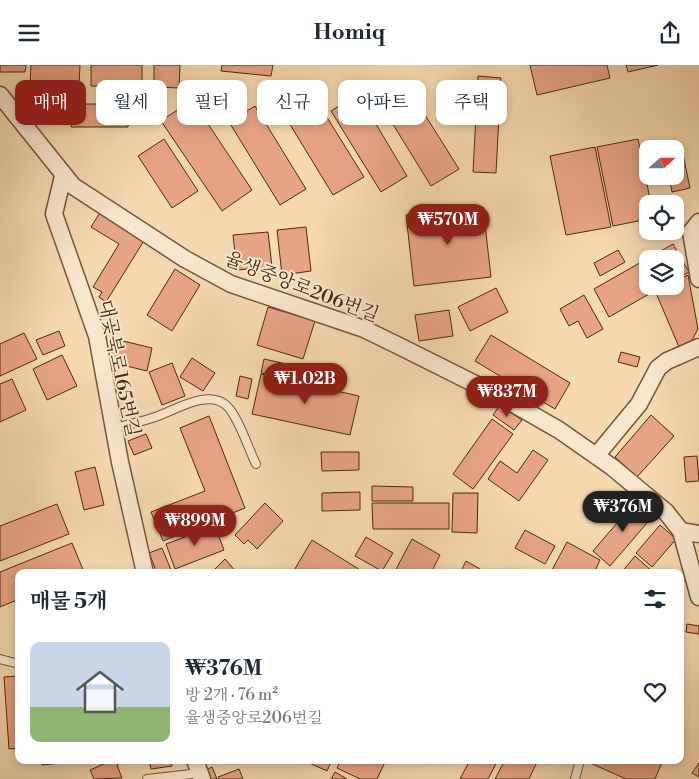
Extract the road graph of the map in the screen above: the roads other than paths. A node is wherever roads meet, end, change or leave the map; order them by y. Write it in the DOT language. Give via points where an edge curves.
graph roads {
  1 [pos="0,95"];
  2 [pos="63,176"];
  3 [pos="699,222"];
  4 [pos="699,279"];
  5 [pos="699,347"];
  6 [pos="114,428"];
  7 [pos="596,456"];
  8 [pos="256,464"];
  9 [pos="681,531"];
  10 [pos="699,534"];
  11 [pos="144,569"];
  12 [pos="699,597"];
  13 [pos="0,659"];
  14 [pos="15,663"];
  15 [pos="579,764"];
  16 [pos="199,771"];
  17 [pos="147,779"];
  18 [pos="575,779"];
  1 -- 2 [label="street, 율생중앙로206번길"];
  2 -- 6 [label="street, 대곶북로165번길" via="54,214 97,336"];
  2 -- 7 [label="street, 율생중앙로206번길" via="84,194 185,259 231,284 364,329 505,399 560,430"];
  3 -- 4 [label="street" via="691,232"];
  5 -- 7 [label="street" via="658,368 639,404"];
  6 -- 8 [label="lane" via="210,399 226,405"];
  6 -- 11 [label="street, 대곶북로165번길"];
  7 -- 9 [label="street, 율생중앙로206번길" via="666,512"];
  9 -- 10 [label="street"];
  9 -- 12 [label="street, 율생중앙로206번길"];
  13 -- 14 [label="lane"];
  15 -- 18 [label="lane"];
  16 -- 17 [label="lane"];
}
